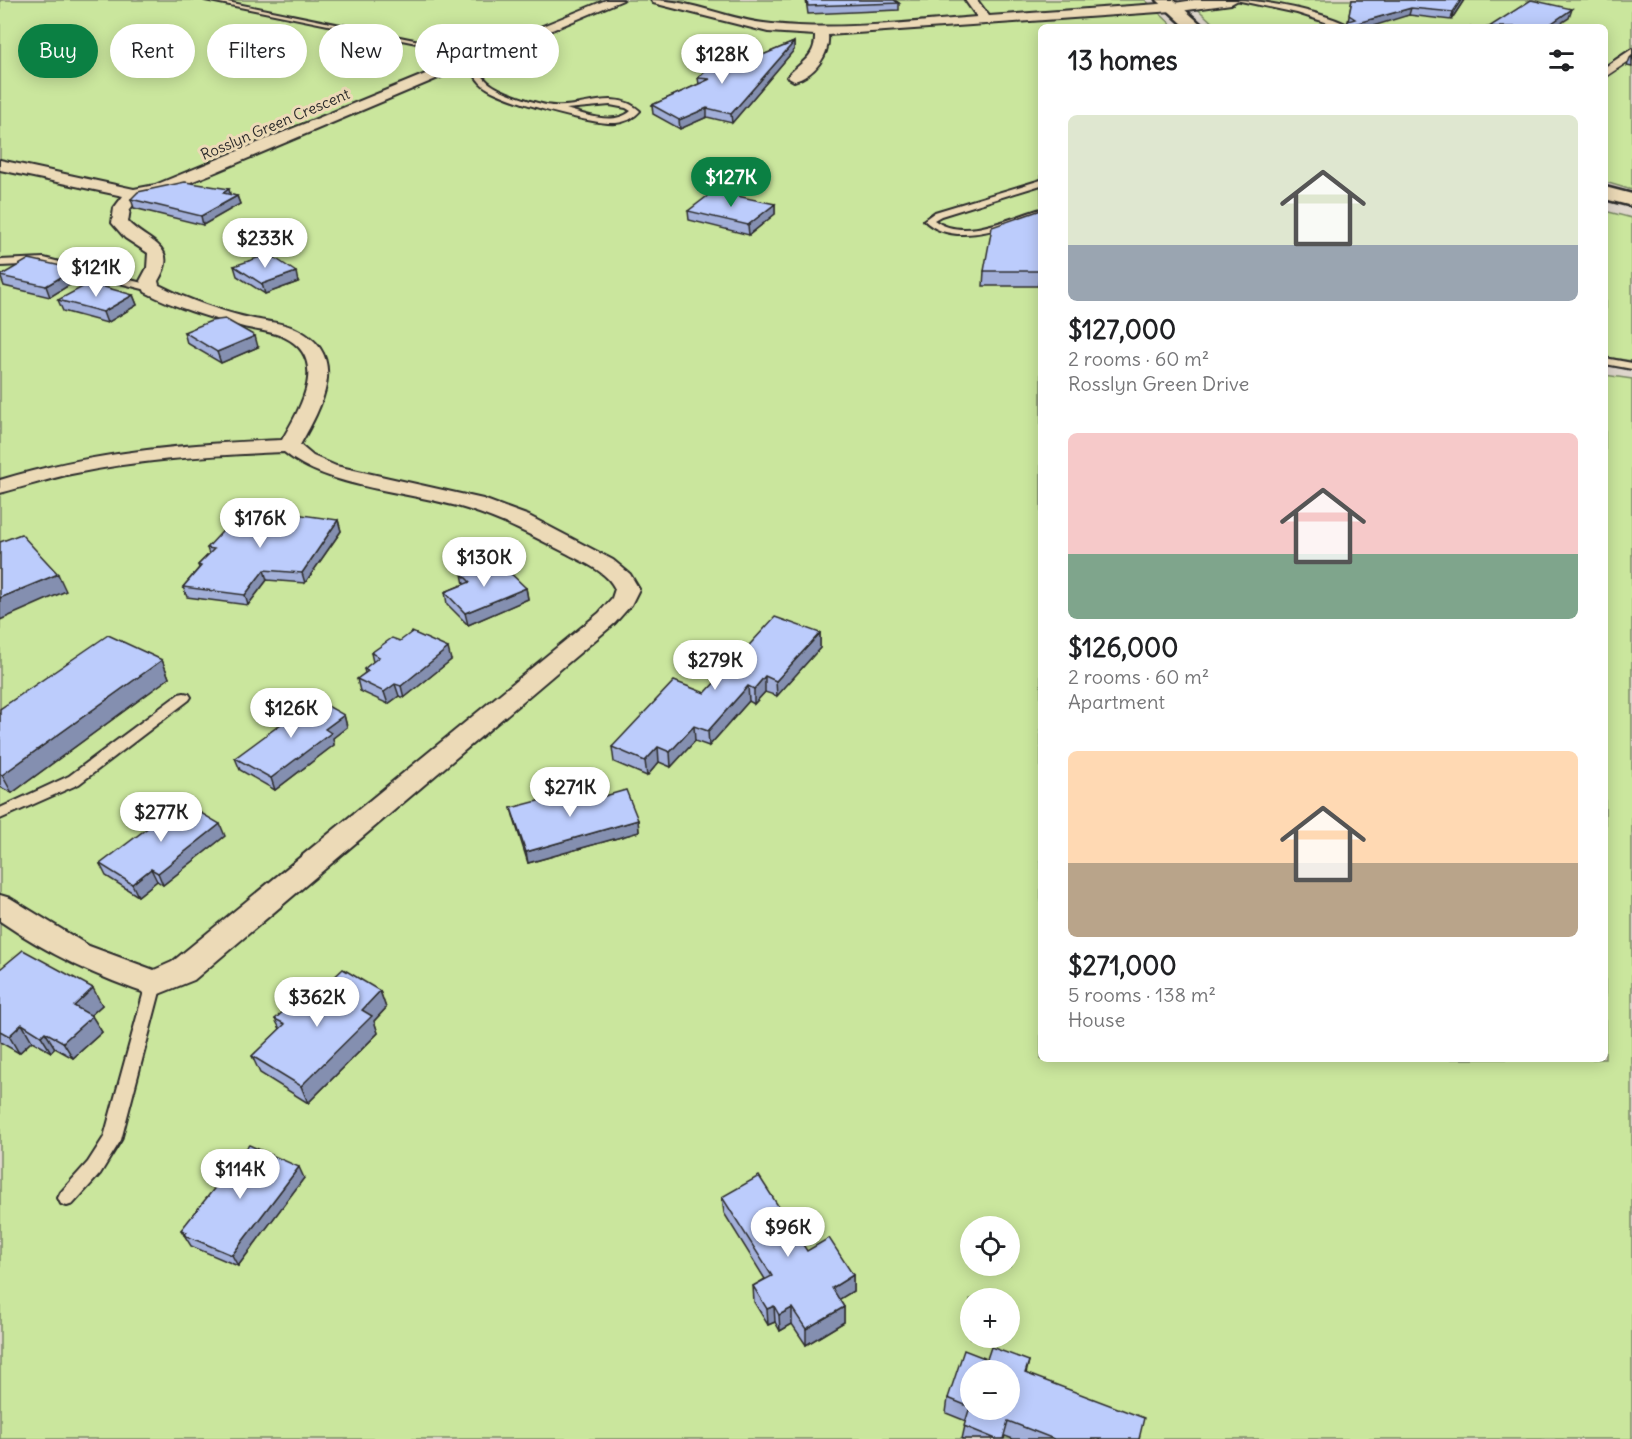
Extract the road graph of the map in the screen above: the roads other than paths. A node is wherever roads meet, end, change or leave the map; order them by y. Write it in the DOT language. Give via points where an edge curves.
graph roads {
  1 [pos="208,0"];
  2 [pos="616,0"];
  3 [pos="657,0"];
  4 [pos="971,0"];
  5 [pos="1231,0"];
  6 [pos="1239,0"];
  7 [pos="1169,3"];
  8 [pos="985,19"];
  9 [pos="559,24"];
  10 [pos="1193,24"];
  11 [pos="1339,24"];
  12 [pos="821,33"];
  13 [pos="415,41"];
  14 [pos="1632,53"];
  15 [pos="1608,71"];
  16 [pos="794,77"];
  17 [pos="428,78"];
  18 [pos="480,78"];
  19 [pos="558,108"];
  20 [pos="0,165"];
  21 [pos="1038,183"];
  22 [pos="134,194"];
  23 [pos="1608,194"];
  24 [pos="1632,200"];
  25 [pos="1038,213"];
  26 [pos="0,263"];
  27 [pos="151,288"];
  28 [pos="1608,362"];
  29 [pos="1632,366"];
  30 [pos="288,446"];
  31 [pos="0,487"];
  32 [pos="184,697"];
  33 [pos="0,814"];
  34 [pos="0,906"];
  35 [pos="154,984"];
  36 [pos="67,1198"];
  1 -- 13 [label="lane"];
  2 -- 9 [label="street, Rosslyn Green Crescent"];
  3 -- 12 [label="street" via="768,28"];
  4 -- 8 [label="street"];
  5 -- 7 [label="street"];
  6 -- 11 [label="lane" via="1298,11"];
  7 -- 8 [label="street"];
  7 -- 10 [label="main road"];
  8 -- 12 [label="street"];
  12 -- 16 [label="street" via="823,46 817,59"];
  14 -- 15 [label="street"];
  17 -- 22 [label="street, Rosslyn Green Crescent" via="206,171"];
  18 -- 19 [label="lane" via="491,88"];
  19 -- 19 [label="lane" via="610,121 631,117 636,111 630,105 613,103"];
  20 -- 22 [label="street"];
  21 -- 25 [label="lane" via="928,220 939,228 985,230"];
  22 -- 27 [label="street" via="122,208 120,223 156,253"];
  23 -- 24 [label="main road"];
  26 -- 27 [label="lane" via="44,261"];
  27 -- 30 [label="street" via="231,318 282,330 307,343 316,356 317,389"];
  28 -- 29 [label="lane"];
  30 -- 31 [label="street" via="222,448 123,460"];
  30 -- 35 [label="street" via="330,471 463,501 521,521 605,565 622,579 627,589 623,600 590,632 183,971"];
  32 -- 33 [label="lane" via="74,780"];
  34 -- 35 [label="street" via="41,934 105,966"];
  35 -- 36 [label="lane" via="112,1140"];
}
